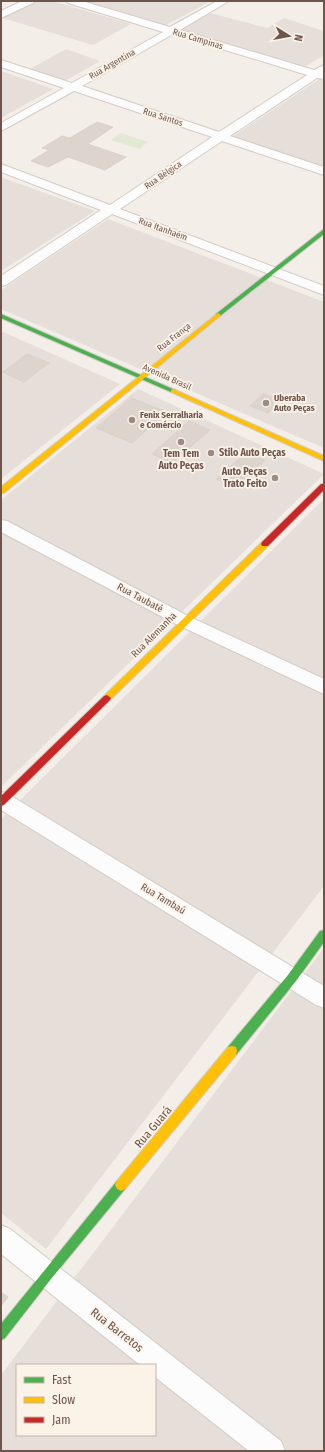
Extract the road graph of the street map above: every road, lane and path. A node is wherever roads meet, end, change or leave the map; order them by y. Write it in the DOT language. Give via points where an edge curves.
graph roads {
  1 [pos="30,1"];
  2 [pos="71,1"];
  3 [pos="224,1"];
  4 [pos="1,15"];
  5 [pos="170,30"];
  6 [pos="1,63"];
  7 [pos="321,73"];
  8 [pos="72,87"];
  9 [pos="1,128"];
  10 [pos="221,136"];
  11 [pos="1,168"];
  12 [pos="324,171"];
  13 [pos="112,210"];
  14 [pos="324,231"];
  15 [pos="276,271"];
  16 [pos="1,282"];
  17 [pos="324,291"];
  18 [pos="1,316"];
  19 [pos="141,376"];
  20 [pos="324,459"];
  21 [pos="324,486"];
  22 [pos="1,491"];
  23 [pos="1,524"];
  24 [pos="184,621"];
  25 [pos="324,687"];
  26 [pos="2,801"];
  27 [pos="324,934"];
  28 [pos="292,978"];
  29 [pos="324,998"];
  30 [pos="1,1238"];
  31 [pos="47,1275"];
  32 [pos="1,1334"];
  33 [pos="272,1451"];
  1 -- 4 [label="street"];
  2 -- 5 [label="street, Rua Campinas"];
  3 -- 5 [label="street, Rua Argentina"];
  5 -- 7 [label="street, Rua Campinas"];
  5 -- 8 [label="street, Rua Argentina"];
  6 -- 8 [label="street, Rua Santos"];
  7 -- 10 [label="street, Rua Bélgica"];
  8 -- 9 [label="street, Rua Argentina"];
  8 -- 10 [label="street, Rua Santos"];
  10 -- 12 [label="street, Rua Santos"];
  10 -- 13 [label="street, Rua Bélgica"];
  11 -- 13 [label="street, Rua Itanhaém"];
  13 -- 15 [label="street, Rua Itanhaém"];
  13 -- 16 [label="street, Rua Bélgica"];
  14 -- 15 [label="street, Rua França"];
  15 -- 17 [label="street, Rua Itanhaém"];
  15 -- 19 [label="street, Rua França"];
  18 -- 19 [label="street, Avenida Brasil"];
  19 -- 20 [label="street, Avenida Brasil"];
  19 -- 22 [label="street, Rua França"];
  21 -- 24 [label="street, Rua Alemanha"];
  23 -- 24 [label="street, Rua Taubaté"];
  24 -- 25 [label="street, Rua Taubaté"];
  24 -- 26 [label="street, Rua Alemanha"];
  26 -- 28 [label="street, Rua Tambaú"];
  27 -- 28 [label="street, Rua Guará"];
  28 -- 29 [label="street, Rua Tambaú"];
  28 -- 31 [label="street, Rua Guará"];
  30 -- 31 [label="street, Rua Barretos"];
  31 -- 32 [label="street, Rua Guará"];
  31 -- 33 [label="street, Rua Barretos"];
}
